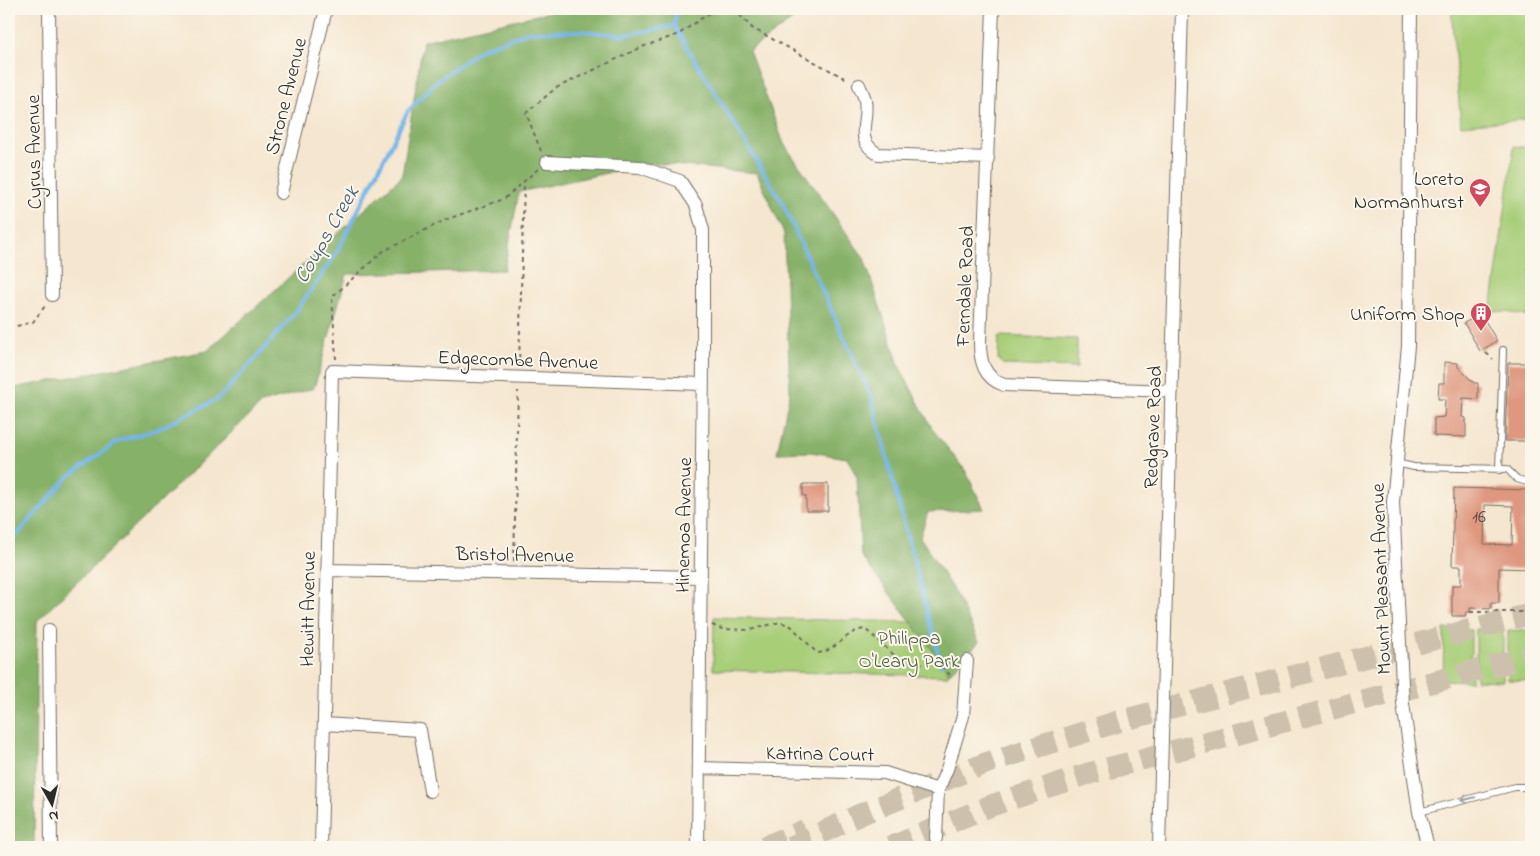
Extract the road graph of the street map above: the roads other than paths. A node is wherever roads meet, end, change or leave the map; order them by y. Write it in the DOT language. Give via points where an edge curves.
graph roads {
  1 [pos="49,9"];
  2 [pos="326,9"];
  3 [pos="993,9"];
  4 [pos="1182,9"];
  5 [pos="1411,9"];
  6 [pos="859,86"];
  7 [pos="988,158"];
  8 [pos="547,162"];
  9 [pos="280,193"];
  10 [pos="52,295"];
  11 [pos="1503,350"];
  12 [pos="332,371"];
  13 [pos="703,384"];
  14 [pos="1172,392"];
  15 [pos="1396,463"];
  16 [pos="1499,470"];
  17 [pos="1531,483"];
  18 [pos="327,570"];
  19 [pos="701,577"];
  20 [pos="50,630"];
  21 [pos="967,661"];
  22 [pos="324,724"];
  23 [pos="699,768"];
  24 [pos="1531,787"];
  25 [pos="938,790"];
  26 [pos="430,791"];
  27 [pos="1419,812"];
  28 [pos="936,838"];
  29 [pos="51,847"];
  30 [pos="321,847"];
  31 [pos="698,847"];
  32 [pos="1159,847"];
  33 [pos="1428,847"];
  1 -- 10 [label="street, Cyrus Avenue"];
  2 -- 9 [label="street, Strone Avenue"];
  3 -- 7 [label="street, Ferndale Road"];
  4 -- 14 [label="street, Redgrave Road"];
  5 -- 15 [label="street, Mount Pleasant Avenue" via="1408,346"];
  6 -- 7 [label="street" via="865,100 865,142 878,154"];
  7 -- 14 [label="street, Ferndale Road" via="980,354 987,374 1004,385"];
  8 -- 13 [label="street, Hinemoa Avenue" via="640,167 680,181 696,205 703,230"];
  11 -- 16 [label="lane"];
  12 -- 13 [label="street, Edgecombe Avenue"];
  12 -- 18 [label="street, Hewitt Avenue"];
  13 -- 19 [label="street, Hinemoa Avenue"];
  14 -- 32 [label="street, Redgrave Road"];
  15 -- 16 [label="lane" via="1414,467"];
  15 -- 27 [label="street, Mount Pleasant Avenue" via="1393,502 1403,694"];
  16 -- 17 [label="lane" via="1507,469 1517,479"];
  18 -- 19 [label="street, Bristol Avenue"];
  18 -- 22 [label="street, Hewitt Avenue"];
  19 -- 23 [label="street, Hinemoa Avenue"];
  20 -- 29 [label="street"];
  21 -- 25 [label="street" via="961,725"];
  22 -- 26 [label="street" via="420,730"];
  22 -- 30 [label="street, Hewitt Avenue"];
  23 -- 25 [label="street, Katrina Court" via="885,773"];
  23 -- 31 [label="street, Hinemoa Avenue"];
  24 -- 27 [label="lane, one-way" via="1516,787"];
  25 -- 28 [label="street"];
  27 -- 33 [label="street, Mount Pleasant Avenue"];
}
